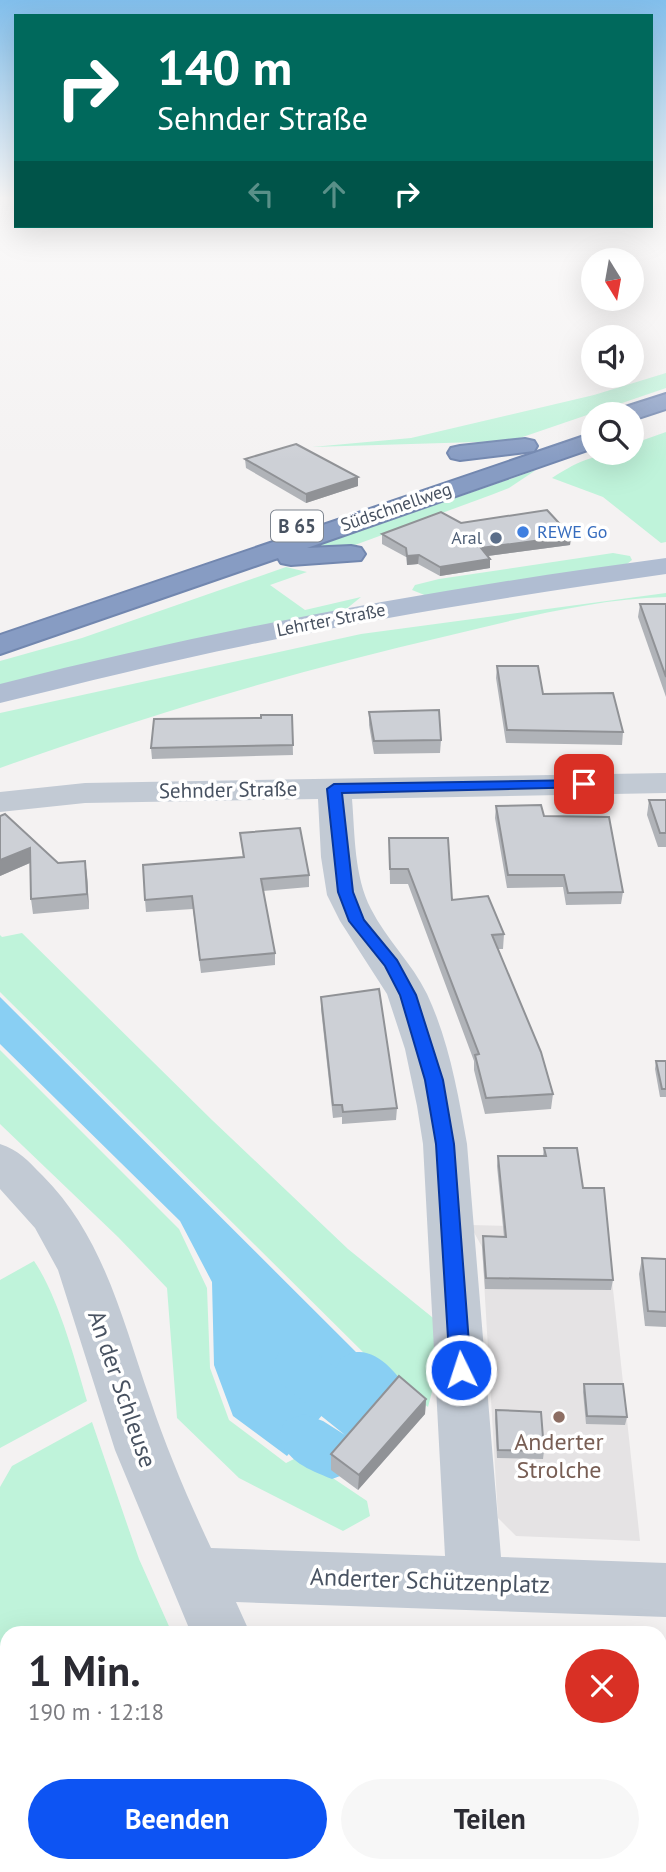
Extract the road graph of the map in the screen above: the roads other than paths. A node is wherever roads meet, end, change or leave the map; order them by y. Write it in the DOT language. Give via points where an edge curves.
graph roads {
  1 [pos="666,401"];
  2 [pos="644,408"];
  3 [pos="666,416"];
  4 [pos="644,423"];
  5 [pos="581,437"];
  6 [pos="581,439"];
  7 [pos="534,445"];
  8 [pos="581,445"];
  9 [pos="460,453"];
  10 [pos="497,499"];
  11 [pos="261,528"];
  12 [pos="351,554"];
  13 [pos="231,556"];
  14 [pos="666,566"];
  15 [pos="0,628"];
  16 [pos="0,645"];
  17 [pos="0,694"];
  18 [pos="666,783"];
  19 [pos="334,789"];
  20 [pos="0,803"];
  21 [pos="0,1161"];
  22 [pos="194,1574"];
  23 [pos="475,1582"];
  24 [pos="666,1590"];
  25 [pos="218,1626"];
  1 -- 2 [label="highway"];
  3 -- 4 [label="highway"];
  5 -- 7 [label="highway, Südschnellweg / B 65"];
  6 -- 13 [label="highway, Südschnellweg / B 65"];
  7 -- 9 [label="highway"];
  7 -- 13 [label="highway, Südschnellweg / B 65"];
  8 -- 10 [label="highway" via="566,459"];
  11 -- 13 [label="highway"];
  12 -- 13 [label="highway"];
  13 -- 15 [label="highway, Südschnellweg / B 65"];
  13 -- 16 [label="highway, Südschnellweg / B 65"];
  14 -- 17 [label="main road, Lehrter Straße" via="346,617"];
  18 -- 19 [label="street, Sehnder Straße"];
  19 -- 20 [label="street, Sehnder Straße" via="85,793"];
  19 -- 23 [label="street" via="345,892 357,921 391,964 408,995 434,1080 445,1144"];
  21 -- 22 [label="street, An der Schleuse" via="57,1223 75,1256 151,1476"];
  22 -- 23 [label="street, Anderter Schützenplatz"];
  22 -- 25 [label="street, An der Schleuse"];
  23 -- 24 [label="street, Anderter Schützenplatz"];
}
